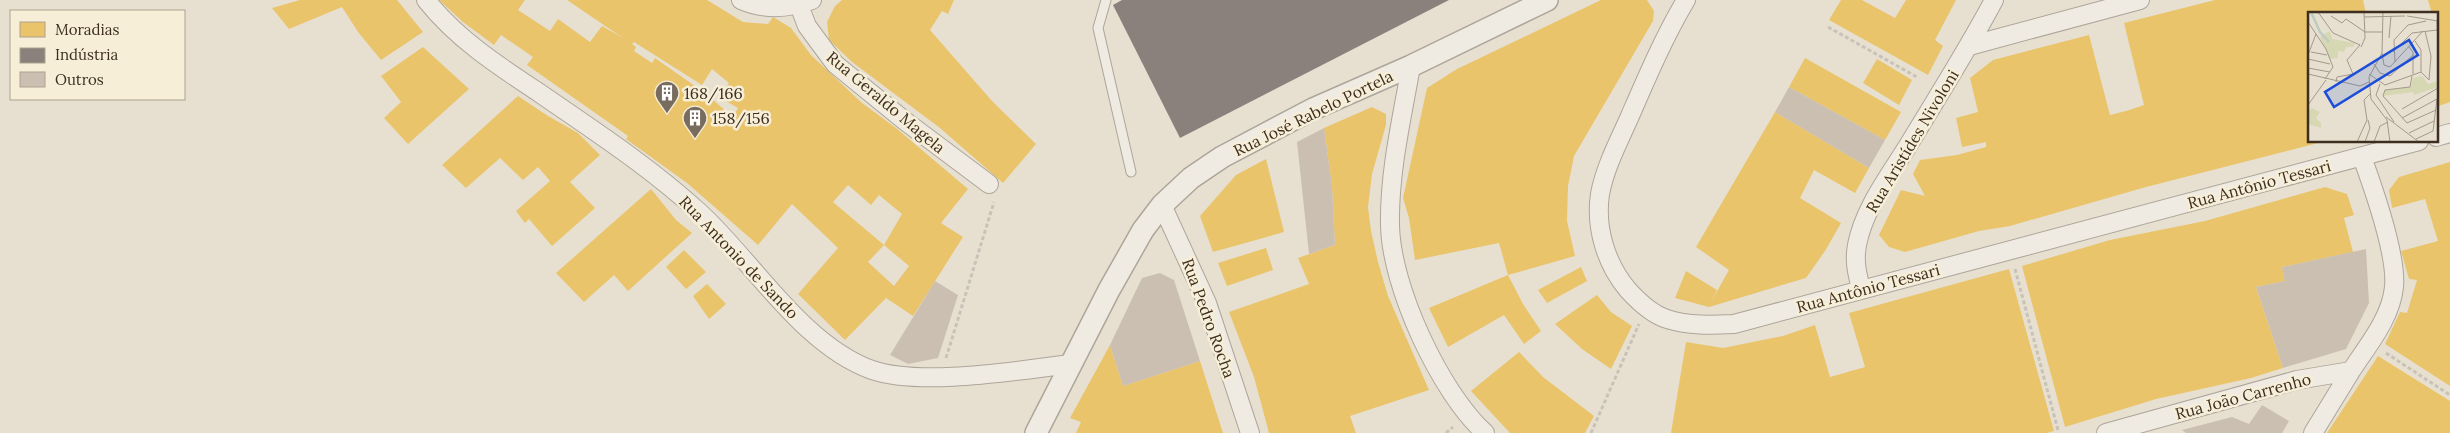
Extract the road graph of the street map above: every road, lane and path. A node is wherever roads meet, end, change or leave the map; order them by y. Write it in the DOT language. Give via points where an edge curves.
graph roads {
  1 [pos="426,0"];
  2 [pos="741,0"];
  3 [pos="1106,0"];
  4 [pos="1547,0"];
  5 [pos="1994,0"];
  6 [pos="2140,0"];
  7 [pos="806,2"];
  8 [pos="1678,4"];
  9 [pos="1828,26"];
  10 [pos="1969,46"];
  11 [pos="1411,66"];
  12 [pos="1917,77"];
  13 [pos="2415,142"];
  14 [pos="2362,157"];
  15 [pos="1131,172"];
  16 [pos="989,184"];
  17 [pos="1162,205"];
  18 [pos="2015,269"];
  19 [pos="1861,289"];
  20 [pos="1639,323"];
  21 [pos="2383,351"];
  22 [pos="1072,364"];
  23 [pos="2351,371"];
  24 [pos="941,376"];
  25 [pos="2450,395"];
  26 [pos="2058,430"];
  27 [pos="1036,433"];
  28 [pos="1250,433"];
  29 [pos="1485,433"];
  30 [pos="1591,433"];
  31 [pos="2106,433"];
  32 [pos="2313,433"];
  1 -- 24 [label="street, Rua Antonio de Sando" via="439,17 476,50 653,172 701,213 764,284 811,330 846,358 893,375"];
  2 -- 7 [label="street" via="756,6 780,8"];
  3 -- 15 [label="lane" via="1098,28"];
  4 -- 11 [label="street, Rua José Rabelo Portela"];
  5 -- 10 [label="street, Rua Aristídes Nivoloni"];
  6 -- 10 [label="street"];
  7 -- 16 [label="street, Rua Geraldo Magela" via="807,26 835,64"];
  8 -- 19 [label="street, Rua Antônio Tessari" via="1612,157 1600,194 1599,222 1604,250 1622,282 1641,304 1664,318 1691,325 1734,324"];
  9 -- 12 [label="path"];
  10 -- 19 [label="street, Rua Aristídes Nivoloni" via="1866,218 1857,243 1855,264"];
  11 -- 17 [label="street, Rua José Rabelo Portela" via="1313,109 1222,157"];
  11 -- 29 [label="street" via="1391,187 1390,227 1400,280 1420,334 1444,381"];
  13 -- 14 [label="street, Rua Antônio Tessari"];
  14 -- 19 [label="street, Rua Antônio Tessari"];
  14 -- 23 [label="street" via="2375,193 2391,257 2394,285 2391,302 2379,329"];
  16 -- 24 [label="path" via="998,189"];
  17 -- 22 [label="street, Rua José Rabelo Portela" via="1130,251"];
  17 -- 28 [label="street, Rua Pedro Rocha" via="1207,303"];
  18 -- 26 [label="path"];
  20 -- 30 [label="path"];
  21 -- 25 [label="path"];
  22 -- 24 [label="street, Rua Antonio de Sando"];
  22 -- 27 [label="street, Rua José Rabelo Portela"];
  23 -- 31 [label="street, Rua João Carrenho" via="2297,380"];
  23 -- 32 [label="street"];
}
